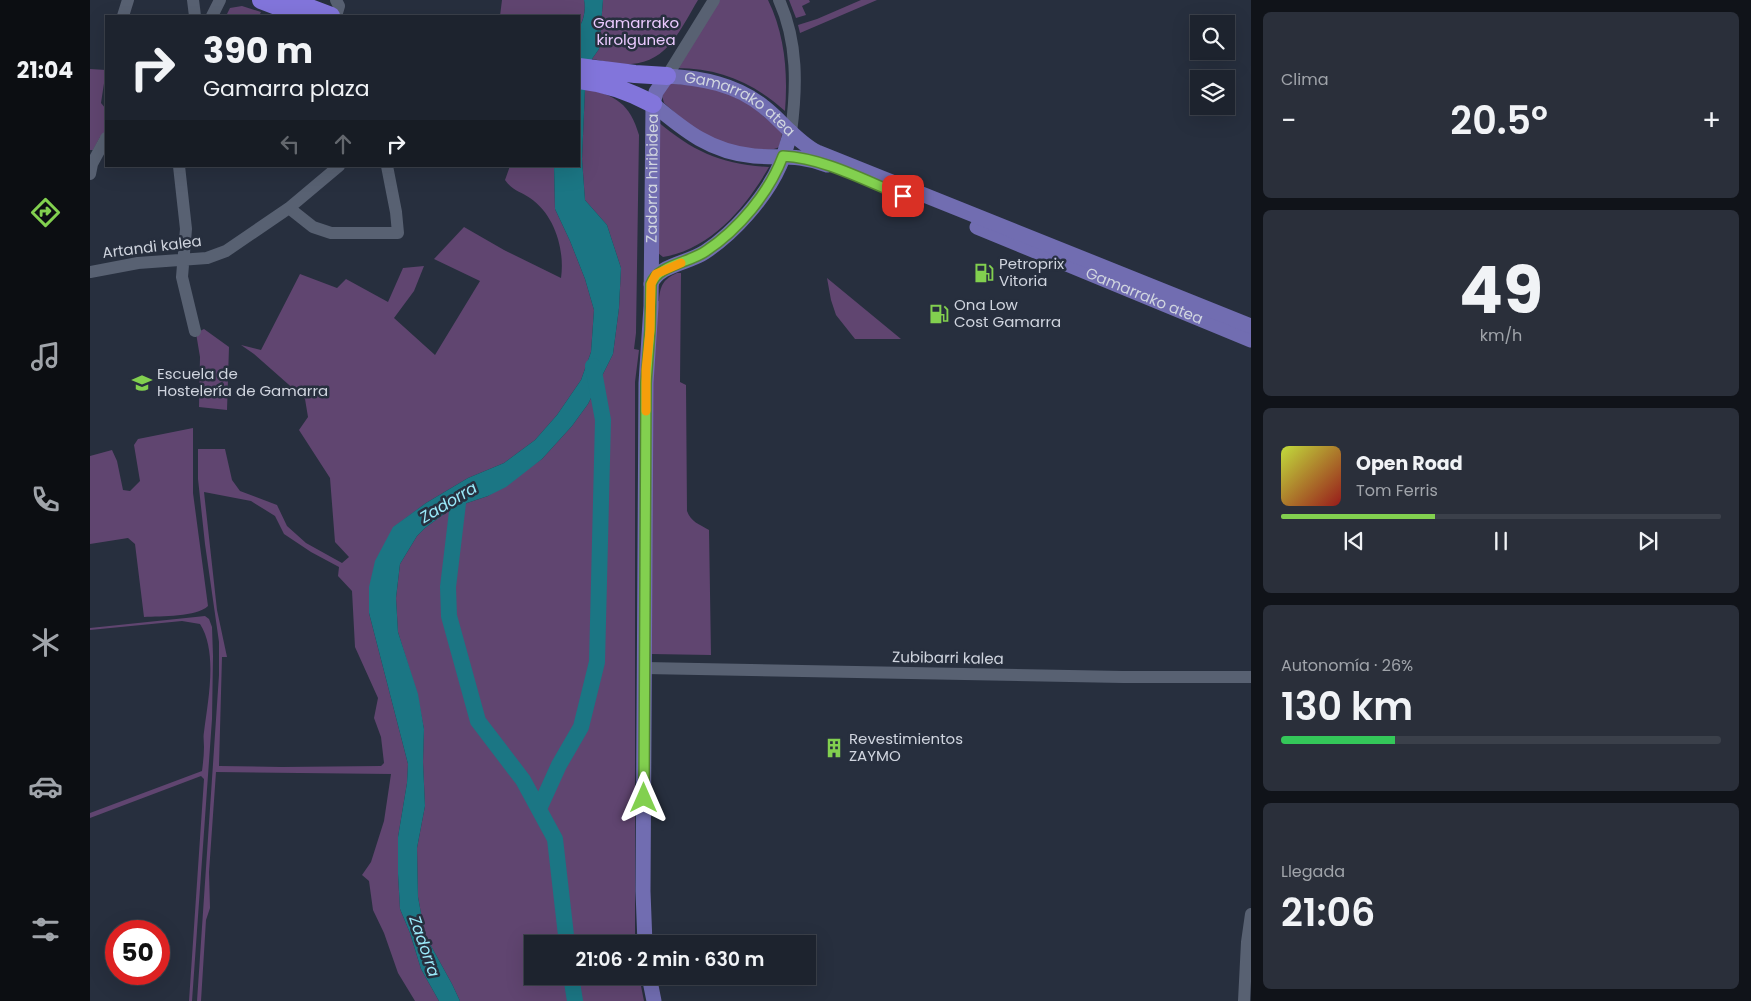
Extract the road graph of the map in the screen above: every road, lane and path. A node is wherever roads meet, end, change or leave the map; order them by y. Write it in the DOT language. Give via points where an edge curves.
graph roads {
  1 [pos="128,0"];
  2 [pos="193,0"];
  3 [pos="220,0"];
  4 [pos="260,0"];
  5 [pos="290,0"];
  6 [pos="714,0"];
  7 [pos="778,0"];
  8 [pos="335,11"];
  9 [pos="123,15"];
  10 [pos="195,15"];
  11 [pos="212,15"];
  12 [pos="300,15"];
  13 [pos="586,74"];
  14 [pos="666,76"];
  15 [pos="653,104"];
  16 [pos="790,132"];
  17 [pos="105,140"];
  18 [pos="783,156"];
  19 [pos="180,167"];
  20 [pos="339,167"];
  21 [pos="387,167"];
  22 [pos="90,174"];
  23 [pos="289,208"];
  24 [pos="651,255"];
  25 [pos="184,260"];
  26 [pos="672,266"];
  27 [pos="90,272"];
  28 [pos="651,284"];
  29 [pos="1251,326"];
  30 [pos="195,331"];
  31 [pos="1251,340"];
  32 [pos="645,668"];
  33 [pos="1251,677"];
  34 [pos="1251,914"];
  35 [pos="645,935"];
  36 [pos="651,985"];
  37 [pos="654,1001"];
  38 [pos="1244,1001"];
  1 -- 9 [label="street"];
  2 -- 10 [label="street"];
  3 -- 11 [label="street"];
  4 -- 12 [label="highway"];
  5 -- 8 [label="highway"];
  6 -- 14 [label="street"];
  7 -- 16 [label="street" via="788,26 795,65 794,112"];
  13 -- 14 [label="highway"];
  13 -- 15 [label="highway"];
  14 -- 15 [label="main road, Zadorra hiribidea"];
  14 -- 16 [label="main road, Gamarrako atea" via="706,80 744,94 764,107"];
  15 -- 18 [label="main road, Gamarrako atea" via="686,132 718,148 754,156"];
  15 -- 24 [label="main road, Zadorra hiribidea"];
  16 -- 18 [label="main road"];
  16 -- 29 [label="main road, Gamarrako atea" via="817,152"];
  17 -- 22 [label="street"];
  18 -- 26 [label="main road" via="769,184 742,220 706,251 692,260"];
  18 -- 31 [label="main road, Gamarrako atea" via="817,161"];
  19 -- 25 [label="street" via="186,229"];
  20 -- 23 [label="street, Artandi kalea"];
  21 -- 23 [label="street" via="398,233 332,233 313,227"];
  23 -- 25 [label="street, Artandi kalea" via="226,251 207,258"];
  24 -- 26 [label="main road" via="656,261"];
  24 -- 28 [label="main road, Zadorra hiribidea"];
  25 -- 27 [label="street, Artandi kalea"];
  25 -- 30 [label="street" via="182,277"];
  26 -- 28 [label="main road" via="656,274"];
  28 -- 32 [label="main road, Zadorra hiribidea" via="646,383"];
  32 -- 33 [label="street, Zubibarri kalea"];
  32 -- 35 [label="main road, Zadorra hiribidea"];
  34 -- 38 [label="street"];
  36 -- 37 [label="main road"];
}
